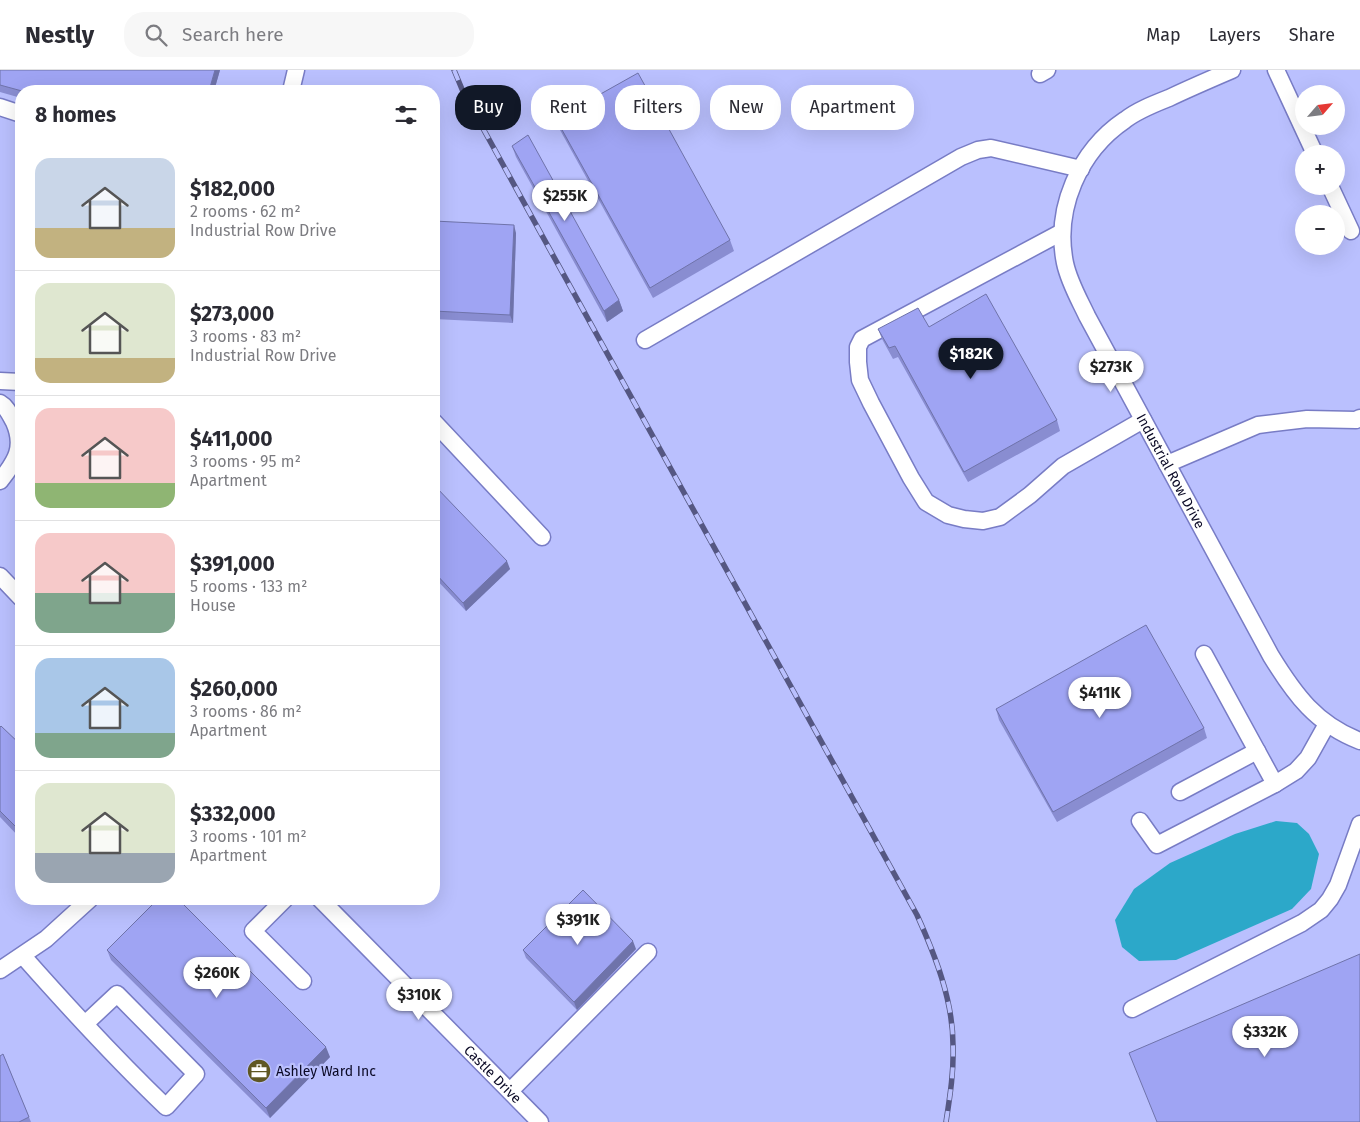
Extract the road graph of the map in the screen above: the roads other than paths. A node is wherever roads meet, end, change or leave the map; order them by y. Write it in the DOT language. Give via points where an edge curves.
graph roads {
  1 [pos="296,70"];
  2 [pos="1232,70"];
  3 [pos="1276,70"];
  4 [pos="292,85"];
  5 [pos="0,107"];
  6 [pos="15,112"];
  7 [pos="1311,145"];
  8 [pos="1081,168"];
  9 [pos="1334,195"];
  10 [pos="1351,230"];
  11 [pos="1062,232"];
  12 [pos="645,340"];
  13 [pos="0,381"];
  14 [pos="15,382"];
  15 [pos="0,403"];
  16 [pos="1360,418"];
  17 [pos="1143,420"];
  18 [pos="15,425"];
  19 [pos="440,428"];
  20 [pos="15,458"];
  21 [pos="1167,464"];
  22 [pos="0,481"];
  23 [pos="542,537"];
  24 [pos="0,576"];
  25 [pos="15,592"];
  26 [pos="1204,654"];
  27 [pos="1327,724"];
  28 [pos="1360,741"];
  29 [pos="1257,751"];
  30 [pos="1275,784"];
  31 [pos="1180,792"];
  32 [pos="1140,821"];
  33 [pos="1360,824"];
  34 [pos="1357,843"];
  35 [pos="83,905"];
  36 [pos="279,905"];
  37 [pos="326,905"];
  38 [pos="648,952"];
  39 [pos="23,956"];
  40 [pos="0,970"];
  41 [pos="303,982"];
  42 [pos="1132,1009"];
  43 [pos="85,1024"];
  44 [pos="510,1090"];
  45 [pos="540,1122"];
  1 -- 4 [label="street"];
  2 -- 8 [label="street, Industrial Row Drive" via="1125,120 1108,133"];
  3 -- 7 [label="street"];
  5 -- 6 [label="street"];
  8 -- 11 [label="street, Industrial Row Drive" via="1071,189"];
  8 -- 12 [label="street" via="991,148 978,150 871,208"];
  9 -- 10 [label="street"];
  11 -- 17 [label="street, Industrial Row Drive" via="1065,265 1072,286"];
  11 -- 17 [label="street" via="862,340 858,348 860,380 926,502 948,515 964,519 983,521 1000,517 1063,466"];
  13 -- 14 [label="street"];
  15 -- 18 [label="street"];
  16 -- 21 [label="street" via="1307,419 1258,425"];
  17 -- 21 [label="street, Industrial Row Drive"];
  19 -- 23 [label="street"];
  20 -- 22 [label="street"];
  21 -- 27 [label="street, Industrial Row Drive" via="1289,685"];
  24 -- 25 [label="street"];
  26 -- 29 [label="street"];
  27 -- 28 [label="street, Industrial Row Drive"];
  27 -- 30 [label="street" via="1308,758 1296,771"];
  29 -- 30 [label="street"];
  29 -- 31 [label="street"];
  30 -- 32 [label="street" via="1157,845"];
  33 -- 34 [label="street"];
  34 -- 42 [label="street" via="1338,885 1321,910 1302,923"];
  35 -- 39 [label="street"];
  36 -- 41 [label="street" via="253,931"];
  37 -- 44 [label="street, Castle Drive"];
  38 -- 44 [label="street"];
  39 -- 40 [label="street"];
  39 -- 43 [label="street"];
  43 -- 43 [label="street" via="166,1107 196,1074 117,994"];
  44 -- 45 [label="street, Castle Drive"];
}
